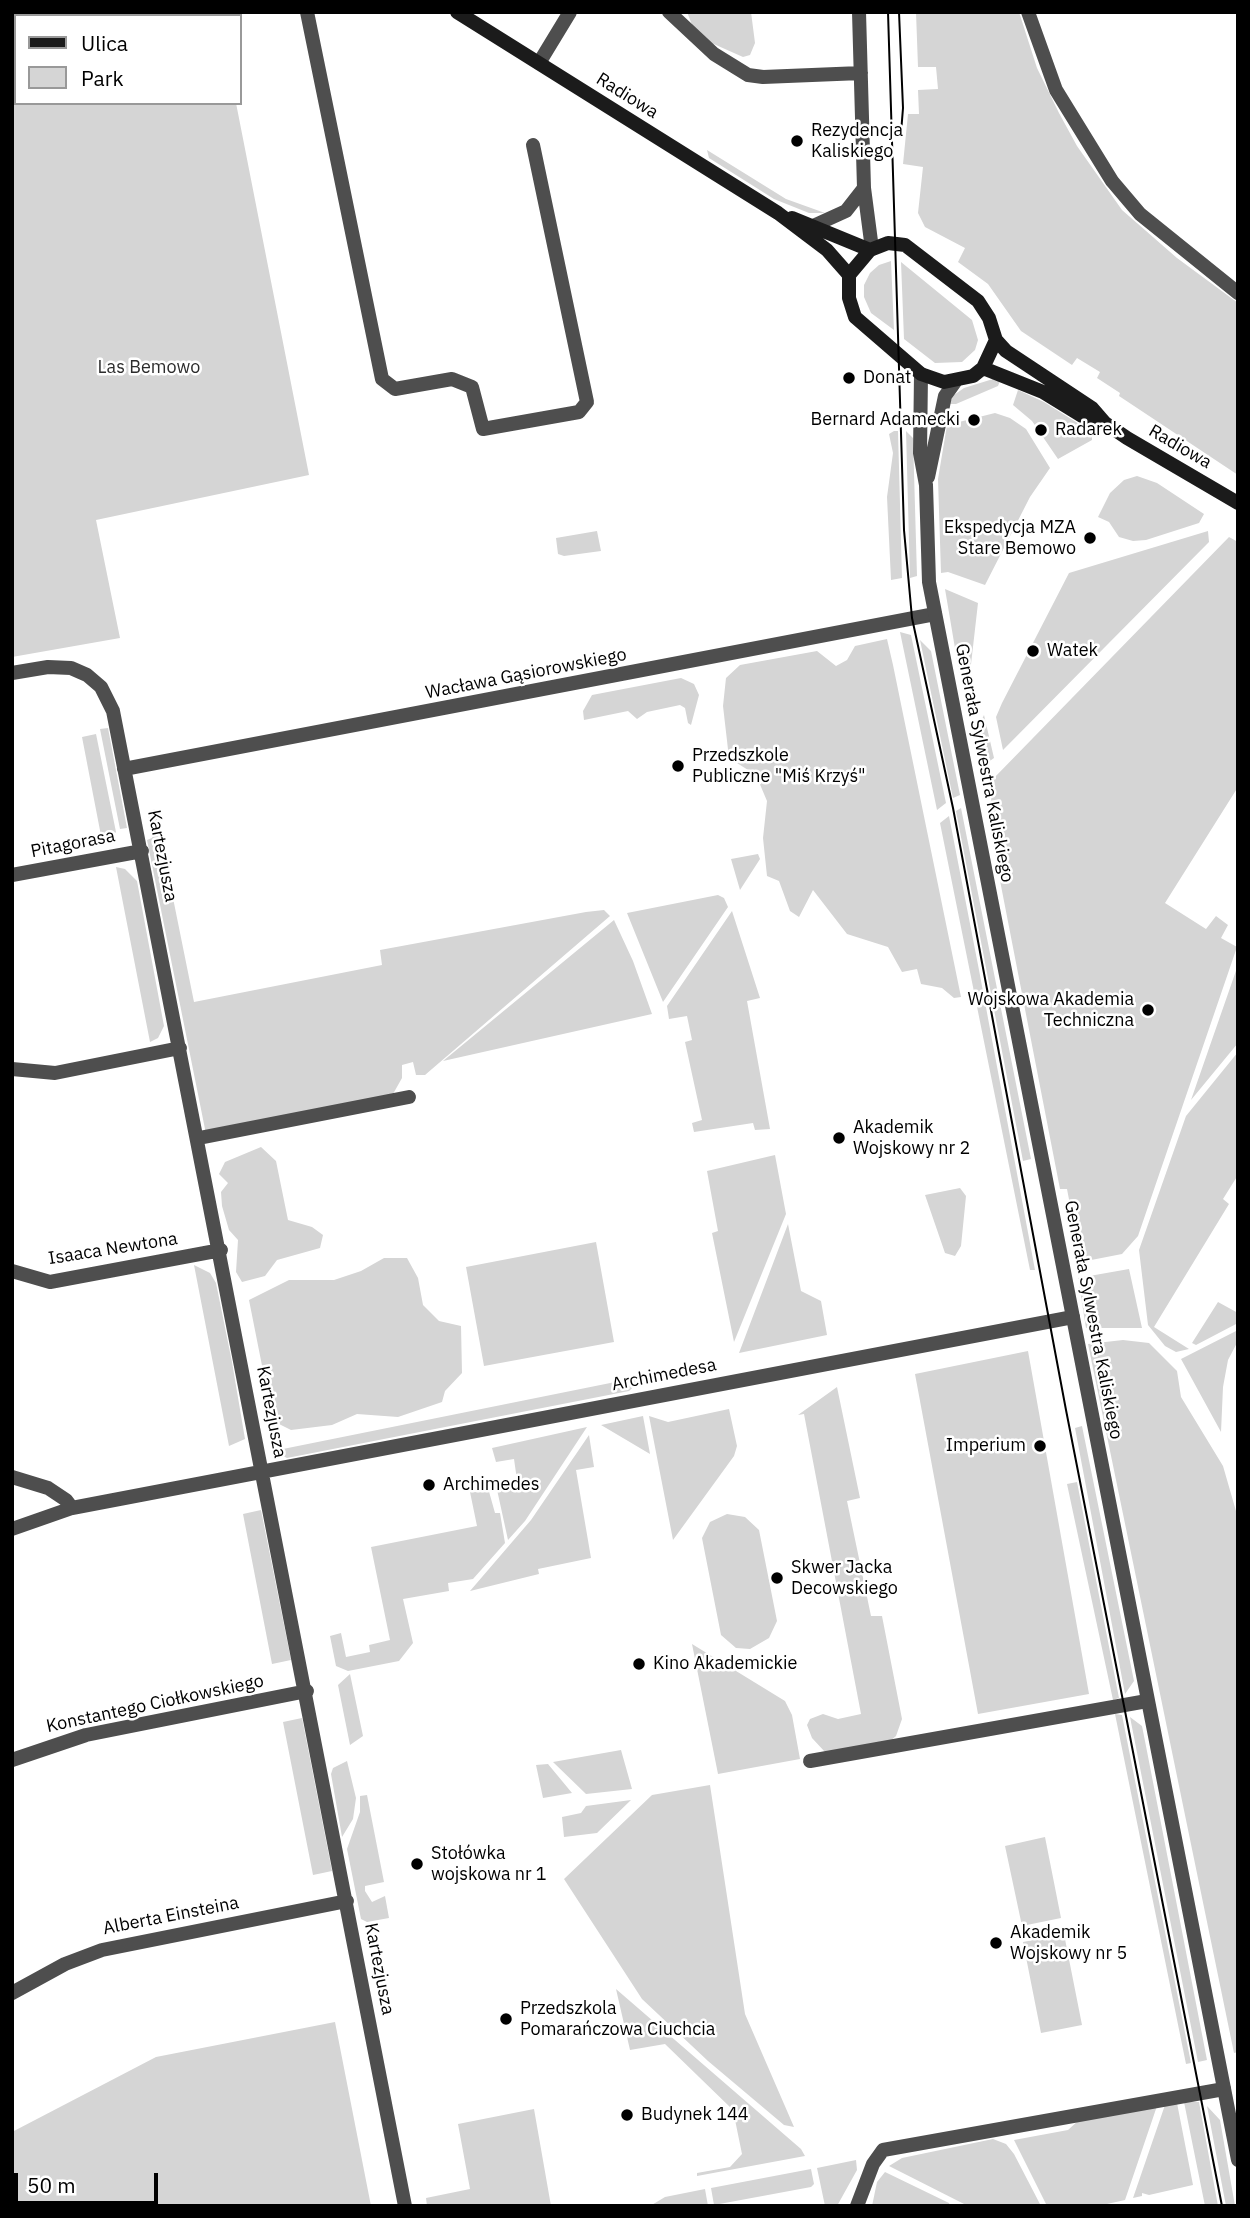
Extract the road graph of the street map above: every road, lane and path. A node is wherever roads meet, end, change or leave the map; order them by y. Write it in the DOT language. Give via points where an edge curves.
graph roads {
  1 [pos="307,12"];
  2 [pos="457,12"];
  3 [pos="570,12"];
  4 [pos="669,12"];
  5 [pos="859,12"];
  6 [pos="1028,12"];
  7 [pos="539,63"];
  8 [pos="861,73"];
  9 [pos="533,145"];
  10 [pos="864,188"];
  11 [pos="778,212"];
  12 [pos="870,216"];
  13 [pos="813,226"];
  14 [pos="888,243"];
  15 [pos="871,249"];
  16 [pos="849,275"];
  17 [pos="1238,293"];
  18 [pos="996,340"];
  19 [pos="983,368"];
  20 [pos="920,374"];
  21 [pos="955,382"];
  22 [pos="1105,423"];
  23 [pos="926,485"];
  24 [pos="1238,503"];
  25 [pos="935,614"];
  26 [pos="12,673"];
  27 [pos="124,769"];
  28 [pos="142,851"];
  29 [pos="12,875"];
  30 [pos="180,1048"];
  31 [pos="12,1069"];
  32 [pos="409,1097"];
  33 [pos="199,1138"];
  34 [pos="220,1250"];
  35 [pos="12,1271"];
  36 [pos="1073,1317"];
  37 [pos="264,1473"];
  38 [pos="12,1477"];
  39 [pos="72,1508"];
  40 [pos="12,1529"];
  41 [pos="307,1691"];
  42 [pos="1147,1701"];
  43 [pos="12,1760"];
  44 [pos="810,1761"];
  45 [pos="346,1901"];
  46 [pos="12,1993"];
  47 [pos="1224,2089"];
  48 [pos="1238,2160"];
  49 [pos="405,2206"];
  50 [pos="857,2206"];
  1 -- 9 [label="street" via="382,379 395,389 452,379 472,387 482,429 579,412 587,402"];
  2 -- 7 [label="main road, Radiowa"];
  3 -- 7 [label="street"];
  4 -- 8 [label="street" via="714,54 748,75"];
  5 -- 8 [label="street"];
  6 -- 17 [label="street" via="1056,90 1112,181 1140,214"];
  7 -- 11 [label="main road, Radiowa"];
  8 -- 10 [label="street"];
  10 -- 12 [label="street"];
  10 -- 13 [label="street" via="846,211"];
  11 -- 13 [label="main road, Radiowa"];
  11 -- 16 [label="main road, Radiowa" via="827,250"];
  12 -- 14 [label="street"];
  12 -- 15 [label="street"];
  13 -- 15 [label="main road, Radiowa"];
  14 -- 15 [label="main road"];
  14 -- 18 [label="main road" via="905,245 978,301"];
  15 -- 16 [label="main road"];
  16 -- 20 [label="main road" via="855,317"];
  18 -- 19 [label="main road"];
  18 -- 22 [label="main road, Radiowa" via="1092,408"];
  19 -- 21 [label="main road"];
  19 -- 22 [label="main road, Radiowa" via="1043,392 1087,419"];
  20 -- 21 [label="main road"];
  20 -- 23 [label="street, Generała Sylwestra Kaliskiego" via="920,453"];
  21 -- 23 [label="street, Generała Sylwestra Kaliskiego" via="945,396"];
  22 -- 24 [label="main road, Radiowa"];
  23 -- 25 [label="street, Generała Sylwestra Kaliskiego" via="929,582"];
  25 -- 27 [label="street, Wacława Gąsiorowskiego"];
  25 -- 36 [label="street, Generała Sylwestra Kaliskiego"];
  26 -- 27 [label="street, Kartezjusza" via="48,667 71,668 87,675 101,687 113,711"];
  27 -- 28 [label="street, Kartezjusza"];
  28 -- 29 [label="street, Pitagorasa"];
  28 -- 30 [label="street, Kartezjusza"];
  30 -- 31 [label="street" via="55,1073"];
  30 -- 33 [label="street, Kartezjusza"];
  32 -- 33 [label="street"];
  33 -- 34 [label="street, Kartezjusza"];
  34 -- 35 [label="street, Isaaca Newtona" via="50,1282"];
  34 -- 37 [label="street, Kartezjusza"];
  36 -- 37 [label="street, Archimedesa"];
  36 -- 42 [label="street, Generała Sylwestra Kaliskiego"];
  37 -- 39 [label="street, Archimedesa"];
  37 -- 41 [label="street, Kartezjusza"];
  38 -- 39 [label="street" via="48,1488"];
  39 -- 40 [label="street, Archimedesa"];
  41 -- 43 [label="street, Konstantego Ciołkowskiego" via="86,1735"];
  41 -- 45 [label="street, Kartezjusza"];
  42 -- 44 [label="street"];
  42 -- 47 [label="street, Generała Sylwestra Kaliskiego"];
  45 -- 46 [label="street, Alberta Einsteina" via="102,1950"];
  45 -- 49 [label="street, Kartezjusza"];
  47 -- 48 [label="street, Generała Sylwestra Kaliskiego"];
  47 -- 50 [label="street" via="883,2150"];
}
